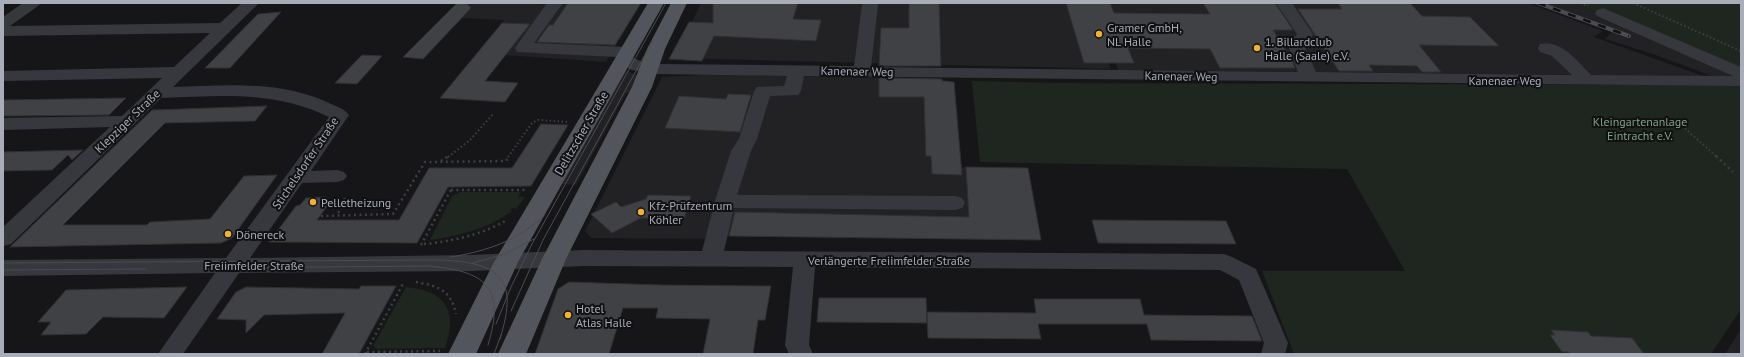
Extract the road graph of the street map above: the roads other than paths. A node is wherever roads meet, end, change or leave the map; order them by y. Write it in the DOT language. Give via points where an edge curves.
graph roads {
  1 [pos="251,3"];
  2 [pos="555,3"];
  3 [pos="656,3"];
  4 [pos="679,3"];
  5 [pos="1284,3"];
  6 [pos="870,5"];
  7 [pos="27,7"];
  8 [pos="3,12"];
  9 [pos="1603,13"];
  10 [pos="3,24"];
  11 [pos="224,28"];
  12 [pos="3,31"];
  13 [pos="210,41"];
  14 [pos="187,42"];
  15 [pos="1546,48"];
  16 [pos="625,56"];
  17 [pos="649,68"];
  18 [pos="797,70"];
  19 [pos="178,72"];
  20 [pos="862,72"];
  21 [pos="1741,73"];
  22 [pos="3,76"];
  23 [pos="1309,77"];
  24 [pos="1587,80"];
  25 [pos="1741,81"];
  26 [pos="157,93"];
  27 [pos="126,121"];
  28 [pos="3,124"];
  29 [pos="106,140"];
  30 [pos="81,141"];
  31 [pos="337,176"];
  32 [pos="297,177"];
  33 [pos="725,201"];
  34 [pos="955,203"];
  35 [pos="3,239"];
  36 [pos="711,258"];
  37 [pos="554,259"];
  38 [pos="805,259"];
  39 [pos="506,262"];
  40 [pos="234,265"];
  41 [pos="3,268"];
  42 [pos="453,352"];
  43 [pos="170,354"];
  44 [pos="512,354"];
  45 [pos="800,354"];
  46 [pos="1273,354"];
  1 -- 11 [label="street, Klepziger Straße"];
  2 -- 16 [label="street" via="523,48"];
  3 -- 16 [label="main road, Delitzscher Straße"];
  4 -- 17 [label="main road"];
  5 -- 23 [label="street" via="1305,34 1304,39 1295,44"];
  6 -- 20 [label="street"];
  7 -- 8 [label="street"];
  7 -- 10 [label="street"];
  9 -- 21 [label="street"];
  11 -- 12 [label="street"];
  11 -- 13 [label="street, Klepziger Straße"];
  13 -- 14 [label="street"];
  13 -- 19 [label="street, Klepziger Straße"];
  15 -- 24 [label="street" via="1558,52"];
  16 -- 17 [label="street, Kanenaer Weg" via="638,66"];
  16 -- 39 [label="main road, Delitzscher Straße"];
  17 -- 18 [label="street, Kanenaer Weg"];
  17 -- 37 [label="main road"];
  18 -- 20 [label="street, Kanenaer Weg"];
  18 -- 33 [label="street" via="792,91 763,91"];
  19 -- 22 [label="street"];
  19 -- 26 [label="street, Klepziger Straße"];
  20 -- 23 [label="street, Kanenaer Weg"];
  23 -- 24 [label="street, Kanenaer Weg"];
  24 -- 25 [label="street, Kanenaer Weg"];
  26 -- 27 [label="street, Klepziger Straße"];
  26 -- 32 [label="street, Stichelsdorfer Straße" via="254,90 312,101 340,115"];
  27 -- 28 [label="street"];
  27 -- 29 [label="street, Klepziger Straße"];
  29 -- 30 [label="street"];
  29 -- 35 [label="street, Klepziger Straße"];
  31 -- 32 [label="street"];
  32 -- 40 [label="street, Stichelsdorfer Straße"];
  33 -- 34 [label="street"];
  33 -- 36 [label="street"];
  36 -- 37 [label="street, Verlängerte Freiimfelder Straße"];
  36 -- 38 [label="street, Verlängerte Freiimfelder Straße"];
  37 -- 39 [label="street"];
  37 -- 44 [label="main road"];
  38 -- 45 [label="street" via="797,345"];
  38 -- 46 [label="street, Verlängerte Freiimfelder Straße" via="1224,262 1248,275 1276,343"];
  39 -- 40 [label="street, Freiimfelder Straße"];
  39 -- 42 [label="main road, Delitzscher Straße"];
  40 -- 41 [label="street, Freiimfelder Straße"];
  40 -- 43 [label="street, Stichelsdorfer Straße"];
}
